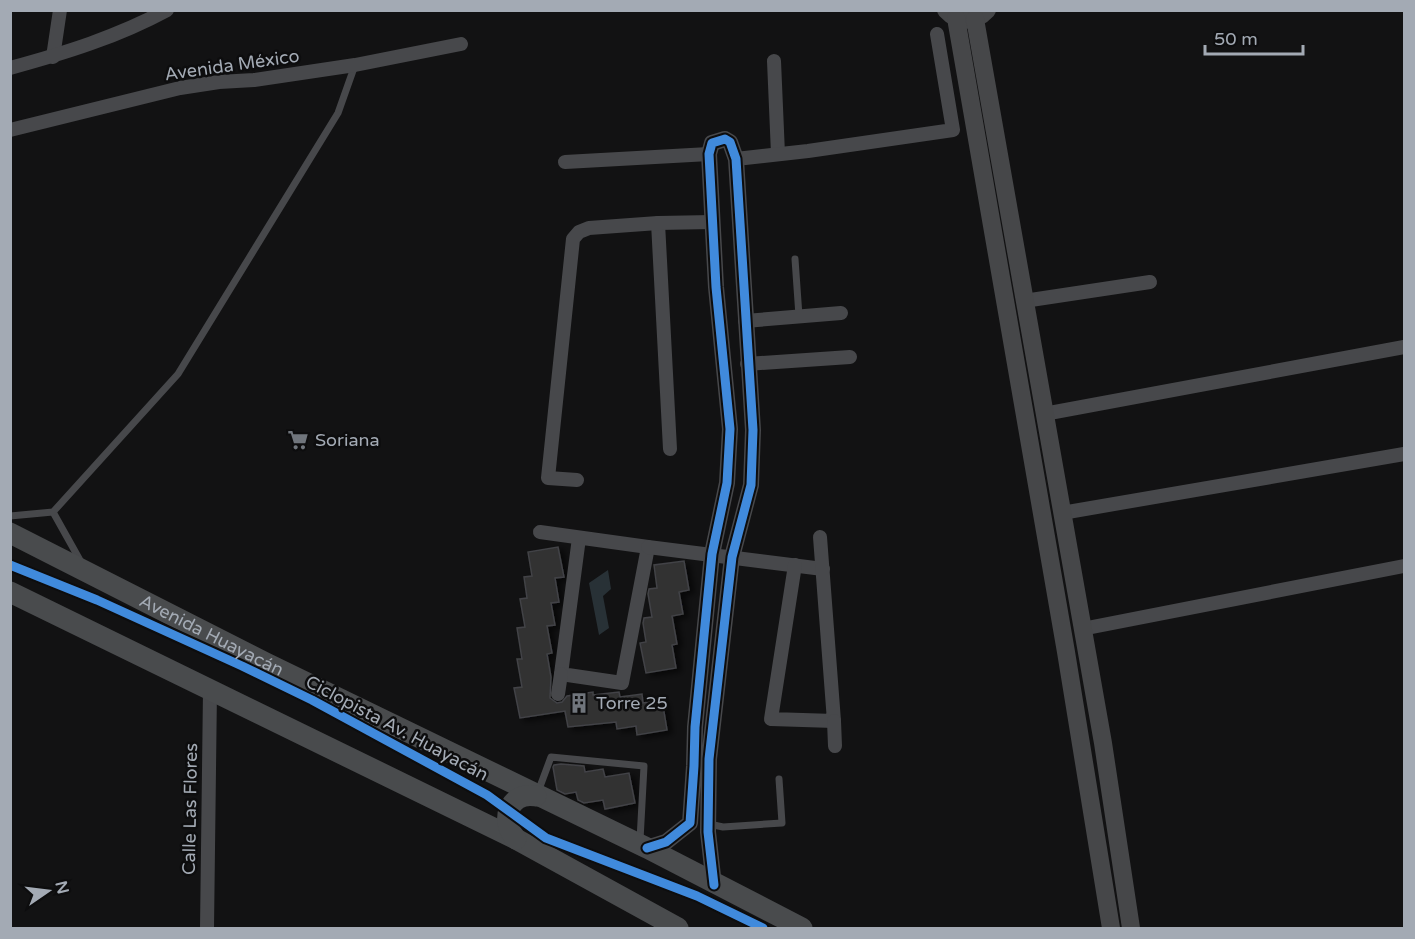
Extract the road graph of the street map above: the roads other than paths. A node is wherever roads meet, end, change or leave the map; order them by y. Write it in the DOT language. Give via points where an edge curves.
graph roads {
  1 [pos="60,10"];
  2 [pos="161,12"];
  3 [pos="951,14"];
  4 [pos="981,15"];
  5 [pos="937,34"];
  6 [pos="461,44"];
  7 [pos="53,57"];
  8 [pos="774,62"];
  9 [pos="355,65"];
  10 [pos="10,68"];
  11 [pos="10,130"];
  12 [pos="709,154"];
  13 [pos="778,154"];
  14 [pos="736,159"];
  15 [pos="565,162"];
  16 [pos="712,222"];
  17 [pos="658,223"];
  18 [pos="795,259"];
  19 [pos="1150,282"];
  20 [pos="1024,301"];
  21 [pos="841,313"];
  22 [pos="799,316"];
  23 [pos="745,321"];
  24 [pos="746,340"];
  25 [pos="721,342"];
  26 [pos="1404,347"];
  27 [pos="850,357"];
  28 [pos="747,364"];
  29 [pos="723,366"];
  30 [pos="1044,414"];
  31 [pos="670,449"];
  32 [pos="1404,454"];
  33 [pos="577,480"];
  34 [pos="53,512"];
  35 [pos="1062,513"];
  36 [pos="10,516"];
  37 [pos="540,532"];
  38 [pos="10,533"];
  39 [pos="820,537"];
  40 [pos="579,538"];
  41 [pos="648,547"];
  42 [pos="712,554"];
  43 [pos="732,557"];
  44 [pos="1070,558"];
  45 [pos="1050,562"];
  46 [pos="795,565"];
  47 [pos="1404,566"];
  48 [pos="822,569"];
  49 [pos="85,570"];
  50 [pos="10,592"];
  51 [pos="1082,629"];
  52 [pos="561,674"];
  53 [pos="210,690"];
  54 [pos="558,694"];
  55 [pos="834,721"];
  56 [pos="694,728"];
  57 [pos="712,730"];
  58 [pos="836,746"];
  59 [pos="779,779"];
  60 [pos="536,796"];
  61 [pos="690,823"];
  62 [pos="709,825"];
  63 [pos="516,839"];
  64 [pos="643,847"];
  65 [pos="714,885"];
  66 [pos="791,925"];
  67 [pos="207,928"];
  68 [pos="678,928"];
  69 [pos="1111,928"];
  70 [pos="1131,928"];
  1 -- 7 [label="street"];
  2 -- 7 [label="street" via="103,41"];
  3 -- 4 [label="main road" via="968,20"];
  3 -- 45 [label="main road"];
  4 -- 20 [label="main road"];
  5 -- 13 [label="street" via="953,130"];
  6 -- 9 [label="street, Avenida México"];
  7 -- 10 [label="street"];
  8 -- 13 [label="street"];
  9 -- 11 [label="street, Avenida México" via="180,88"];
  9 -- 34 [label="lane" via="338,113 178,374"];
  12 -- 14 [label="street" via="712,143 725,139"];
  12 -- 15 [label="street"];
  12 -- 16 [label="street"];
  13 -- 14 [label="street"];
  14 -- 23 [label="street"];
  16 -- 17 [label="street"];
  16 -- 25 [label="street"];
  17 -- 31 [label="street"];
  17 -- 33 [label="street" via="589,228 573,239 548,478"];
  18 -- 22 [label="lane"];
  19 -- 20 [label="street"];
  20 -- 30 [label="main road"];
  21 -- 22 [label="street"];
  22 -- 23 [label="street"];
  23 -- 24 [label="street"];
  24 -- 25 [label="street"];
  24 -- 28 [label="street"];
  25 -- 29 [label="street"];
  26 -- 30 [label="street"];
  27 -- 28 [label="street"];
  28 -- 29 [label="street"];
  28 -- 43 [label="street" via="753,430 751,485"];
  29 -- 42 [label="street" via="730,429 727,483"];
  30 -- 35 [label="main road"];
  32 -- 35 [label="street"];
  34 -- 36 [label="lane"];
  34 -- 49 [label="lane"];
  35 -- 44 [label="main road"];
  37 -- 40 [label="street"];
  38 -- 49 [label="main road, Avenida Huayacán"];
  39 -- 48 [label="street"];
  40 -- 41 [label="street"];
  40 -- 52 [label="street"];
  41 -- 42 [label="street"];
  41 -- 52 [label="street" via="622,683"];
  42 -- 43 [label="street"];
  42 -- 56 [label="street"];
  43 -- 46 [label="street"];
  43 -- 57 [label="street"];
  44 -- 45 [label="main road"];
  44 -- 51 [label="main road"];
  45 -- 69 [label="main road"];
  46 -- 48 [label="street"];
  46 -- 55 [label="street" via="771,719"];
  47 -- 51 [label="street"];
  48 -- 55 [label="street"];
  49 -- 60 [label="main road, Avenida Huayacán"];
  50 -- 53 [label="main road"];
  51 -- 70 [label="main road"];
  52 -- 54 [label="street"];
  53 -- 63 [label="main road"];
  53 -- 67 [label="street, Calle Las Flores"];
  55 -- 58 [label="street"];
  56 -- 57 [label="street"];
  56 -- 61 [label="street"];
  57 -- 62 [label="street"];
  59 -- 62 [label="lane" via="782,823"];
  60 -- 63 [label="main road" via="523,795 508,811 508,828"];
  60 -- 64 [label="main road, Avenida Huayacán"];
  60 -- 64 [label="lane" via="552,757 644,766"];
  61 -- 62 [label="street"];
  61 -- 64 [label="street" via="666,842"];
  62 -- 65 [label="street"];
  63 -- 68 [label="main road"];
  64 -- 65 [label="main road, Avenida Huayacán"];
  65 -- 66 [label="main road, Avenida Huayacán"];
}
